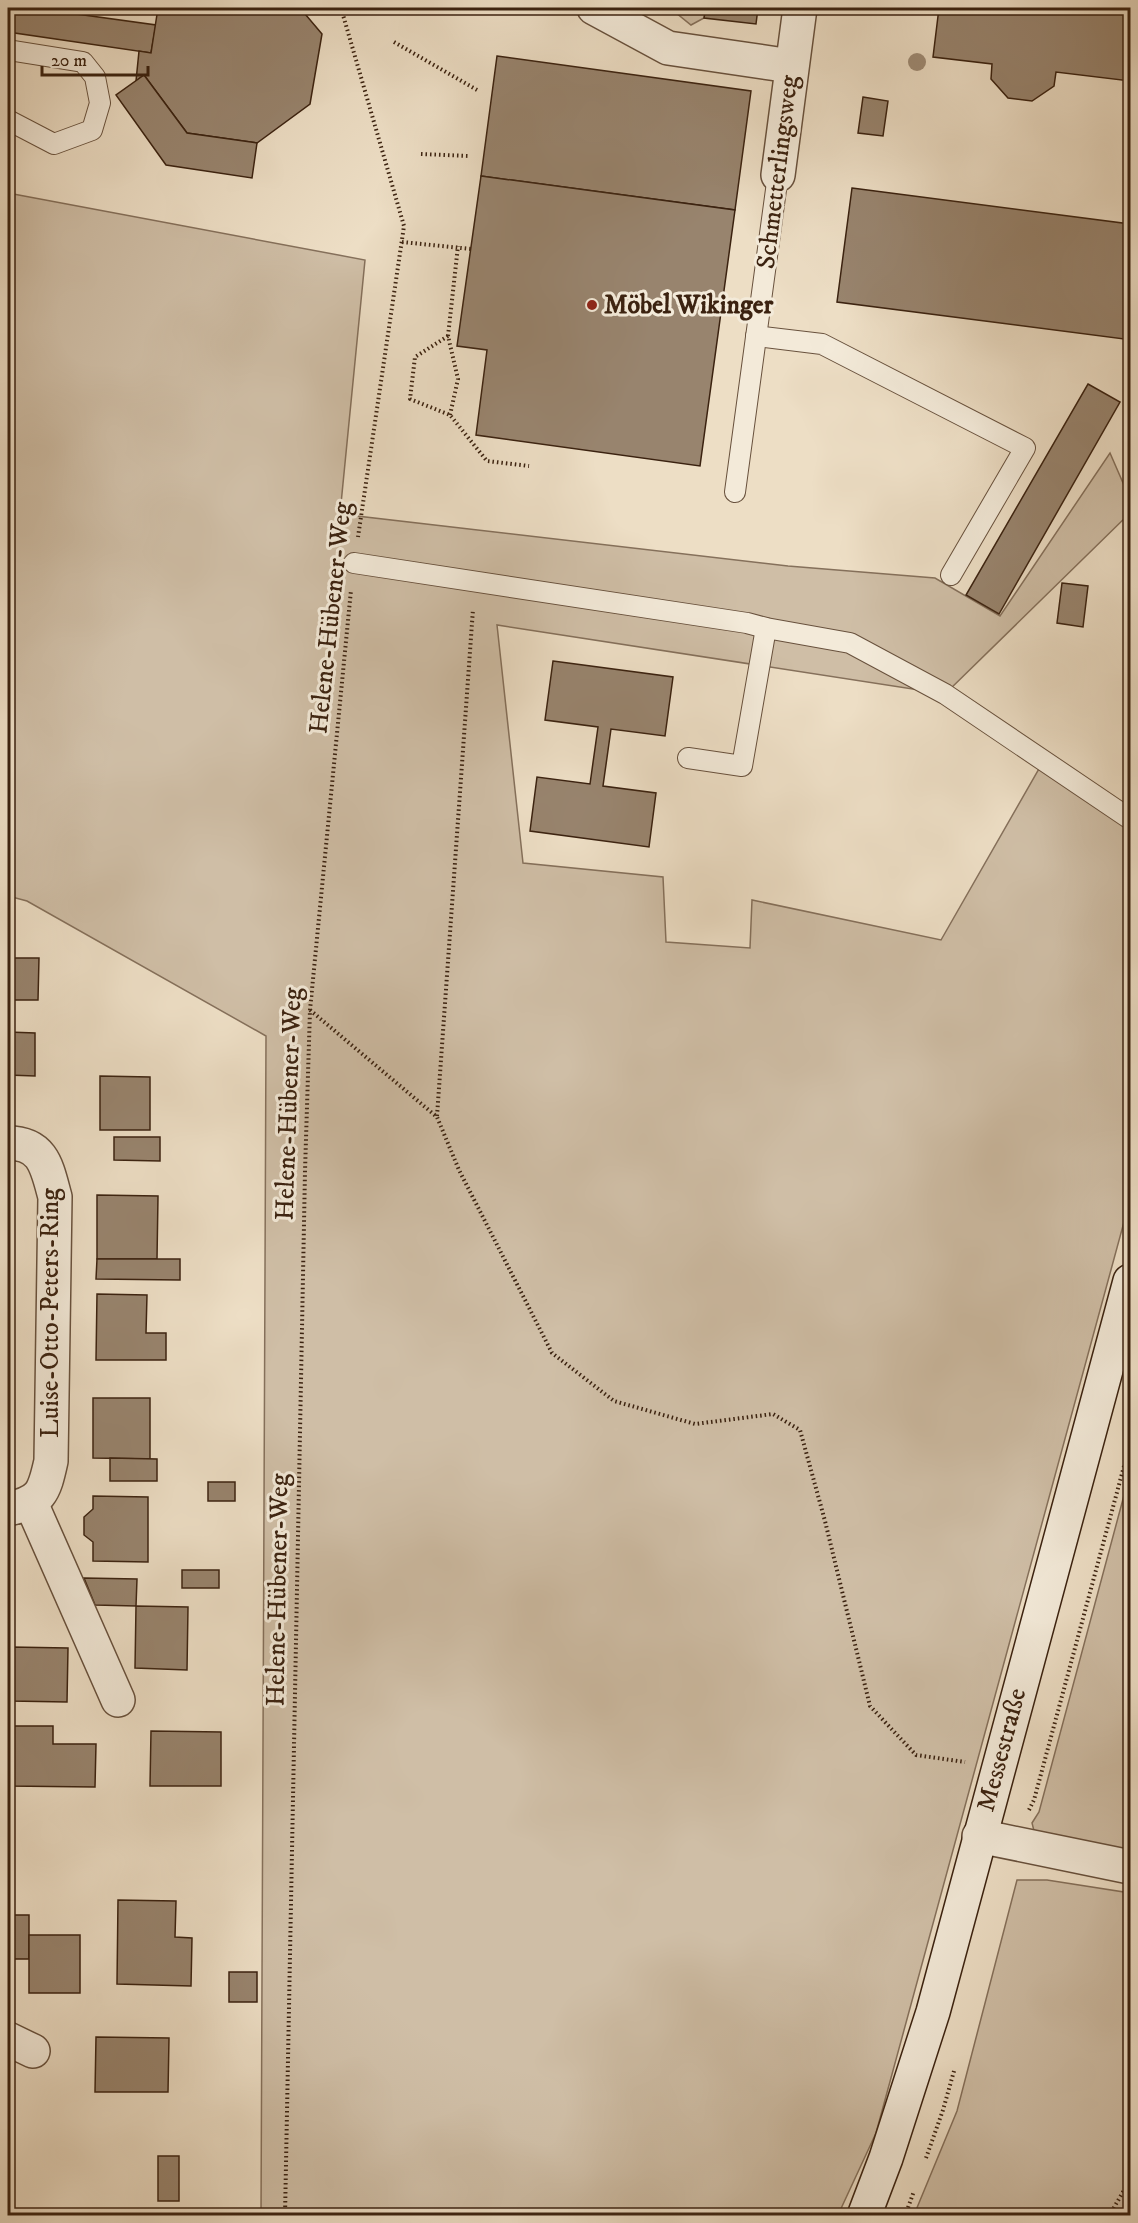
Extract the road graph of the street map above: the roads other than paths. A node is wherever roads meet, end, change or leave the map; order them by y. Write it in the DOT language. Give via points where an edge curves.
graph roads {
  1 [pos="594,8"];
  2 [pos="800,8"];
  3 [pos="8,50"];
  4 [pos="791,66"];
  5 [pos="8,120"];
  6 [pos="778,175"];
  7 [pos="756,336"];
  8 [pos="735,492"];
  9 [pos="354,563"];
  10 [pos="951,575"];
  11 [pos="766,628"];
  12 [pos="688,758"];
  13 [pos="1131,819"];
  14 [pos="8,1143"];
  15 [pos="1131,1281"];
  16 [pos="19,1506"];
  17 [pos="118,1700"];
  18 [pos="979,1836"];
  19 [pos="1131,1867"];
  20 [pos="864,2216"];
  1 -- 4 [label="street" via="668,48"];
  2 -- 4 [label="street, Schmetterlingsweg"];
  3 -- 5 [label="lane" via="83,62 95,76 100,103 92,130 54,144"];
  4 -- 6 [label="street, Schmetterlingsweg"];
  6 -- 7 [label="lane, Schmetterlingsweg"];
  7 -- 8 [label="lane, Schmetterlingsweg"];
  7 -- 10 [label="lane" via="822,344 1025,448"];
  9 -- 11 [label="lane"];
  11 -- 12 [label="lane" via="742,766"];
  11 -- 13 [label="lane" via="850,643 945,694"];
  14 -- 16 [label="street, Luise-Otto-Peters-Ring" via="23,1143 46,1162 55,1197 51,1461 45,1488"];
  15 -- 18 [label="street, Messestraße"];
  16 -- 17 [label="street, Luise-Otto-Peters-Ring"];
  18 -- 19 [label="street"];
  18 -- 20 [label="street, Messestraße" via="933,2012"];
}
